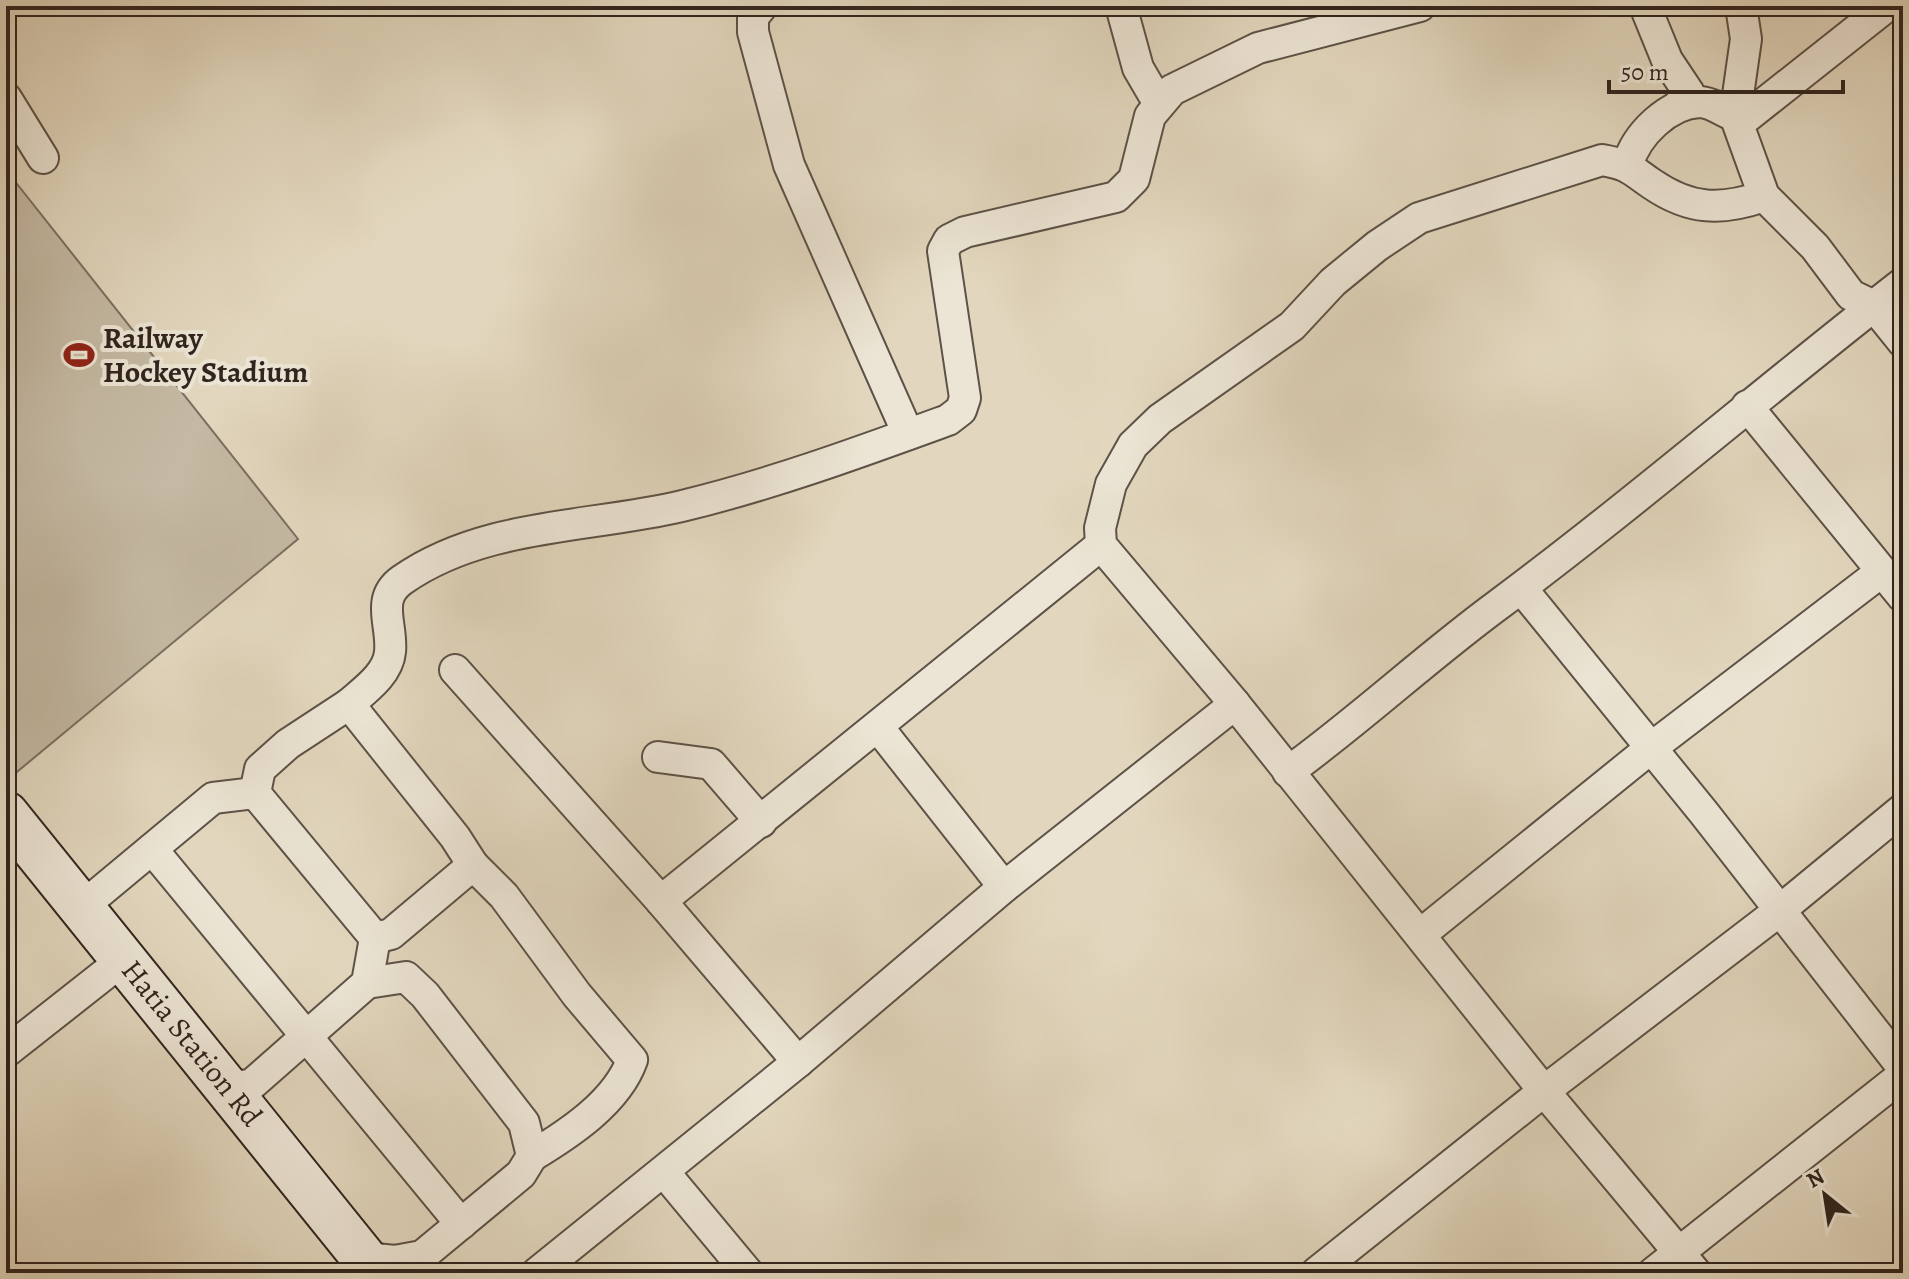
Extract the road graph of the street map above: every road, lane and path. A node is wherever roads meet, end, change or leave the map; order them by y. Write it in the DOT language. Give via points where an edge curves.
graph roads {
  1 [pos="762,6"];
  2 [pos="1121,6"];
  3 [pos="1420,6"];
  4 [pos="1645,6"];
  5 [pos="1741,6"];
  6 [pos="1887,6"];
  7 [pos="1375,12"];
  8 [pos="6,98"];
  9 [pos="1159,104"];
  10 [pos="1678,106"];
  11 [pos="1737,120"];
  12 [pos="43,158"];
  13 [pos="1628,164"];
  14 [pos="1764,196"];
  15 [pos="1903,283"];
  16 [pos="1874,306"];
  17 [pos="1903,342"];
  18 [pos="1747,406"];
  19 [pos="908,434"];
  20 [pos="1101,545"];
  21 [pos="1881,572"];
  22 [pos="1522,589"];
  23 [pos="1903,597"];
  24 [pos="455,670"];
  25 [pos="349,704"];
  26 [pos="1235,704"];
  27 [pos="878,727"];
  28 [pos="1651,748"];
  29 [pos="658,757"];
  30 [pos="1288,772"];
  31 [pos="255,793"];
  32 [pos="1903,809"];
  33 [pos="6,814"];
  34 [pos="761,822"];
  35 [pos="152,849"];
  36 [pos="473,865"];
  37 [pos="1004,887"];
  38 [pos="661,901"];
  39 [pos="82,907"];
  40 [pos="1779,911"];
  41 [pos="1421,934"];
  42 [pos="375,938"];
  43 [pos="124,959"];
  44 [pos="367,983"];
  45 [pos="307,1038"];
  46 [pos="6,1052"];
  47 [pos="798,1062"];
  48 [pos="1903,1068"];
  49 [pos="1903,1075"];
  50 [pos="229,1087"];
  51 [pos="1544,1091"];
  52 [pos="532,1156"];
  53 [pos="664,1172"];
  54 [pos="461,1224"];
  55 [pos="1687,1262"];
  56 [pos="370,1265"];
  57 [pos="537,1273"];
  58 [pos="748,1273"];
  59 [pos="1316,1273"];
  60 [pos="1653,1273"];
  1 -- 19 [label="street" via="753,17 753,32 779,139"];
  2 -- 9 [label="street" via="1138,68"];
  3 -- 7 [label="street"];
  4 -- 10 [label="street" via="1667,60 1689,93"];
  5 -- 11 [label="street" via="1746,39"];
  6 -- 11 [label="street"];
  7 -- 9 [label="street" via="1258,48 1172,90"];
  8 -- 12 [label="street"];
  9 -- 19 [label="street" via="1150,116 1134,179 1116,197 949,240 943,251 965,398 961,410 948,420"];
  10 -- 11 [label="street" via="1703,102"];
  10 -- 13 [label="street" via="1633,146"];
  11 -- 14 [label="street"];
  13 -- 14 [label="street" via="1675,200 1703,208 1737,206"];
  13 -- 20 [label="street" via="1602,160 1419,218 1377,246 1292,326 1160,419 1133,445 1111,484"];
  14 -- 16 [label="street" via="1815,247 1851,295"];
  15 -- 16 [label="street"];
  16 -- 17 [label="street"];
  16 -- 18 [label="street"];
  18 -- 21 [label="street"];
  18 -- 22 [label="street"];
  19 -- 25 [label="street" via="803,473 686,505 501,538 457,551 391,589 386,601 390,653 384,669"];
  20 -- 26 [label="street"];
  20 -- 27 [label="street"];
  21 -- 23 [label="street"];
  21 -- 28 [label="street"];
  22 -- 28 [label="street"];
  22 -- 30 [label="street"];
  24 -- 38 [label="street"];
  25 -- 31 [label="street" via="260,769"];
  25 -- 36 [label="street"];
  26 -- 30 [label="street"];
  26 -- 37 [label="street"];
  27 -- 34 [label="street"];
  27 -- 37 [label="street"];
  28 -- 40 [label="street"];
  28 -- 41 [label="street"];
  29 -- 34 [label="street" via="711,764"];
  30 -- 41 [label="street"];
  31 -- 35 [label="street" via="213,798"];
  31 -- 42 [label="street"];
  32 -- 40 [label="street"];
  33 -- 39 [label="street, Hatia Station Rd"];
  34 -- 38 [label="street"];
  35 -- 39 [label="street"];
  35 -- 45 [label="street"];
  36 -- 42 [label="street" via="401,927"];
  36 -- 52 [label="street" via="504,896 632,1060 624,1081 591,1113"];
  37 -- 47 [label="street"];
  38 -- 47 [label="street"];
  39 -- 43 [label="street, Hatia Station Rd"];
  40 -- 48 [label="street"];
  40 -- 51 [label="street"];
  41 -- 51 [label="street"];
  42 -- 44 [label="street"];
  43 -- 46 [label="street"];
  43 -- 50 [label="street, Hatia Station Rd"];
  44 -- 45 [label="street"];
  44 -- 52 [label="street" via="406,977 425,995 524,1123"];
  45 -- 50 [label="street" via="251,1085"];
  45 -- 54 [label="street"];
  47 -- 53 [label="street"];
  49 -- 55 [label="street"];
  50 -- 56 [label="street, Hatia Station Rd"];
  51 -- 55 [label="street"];
  51 -- 59 [label="street"];
  52 -- 54 [label="street" via="521,1174"];
  53 -- 57 [label="street"];
  53 -- 58 [label="street"];
  54 -- 56 [label="street" via="422,1256"];
  55 -- 60 [label="street"];
}
